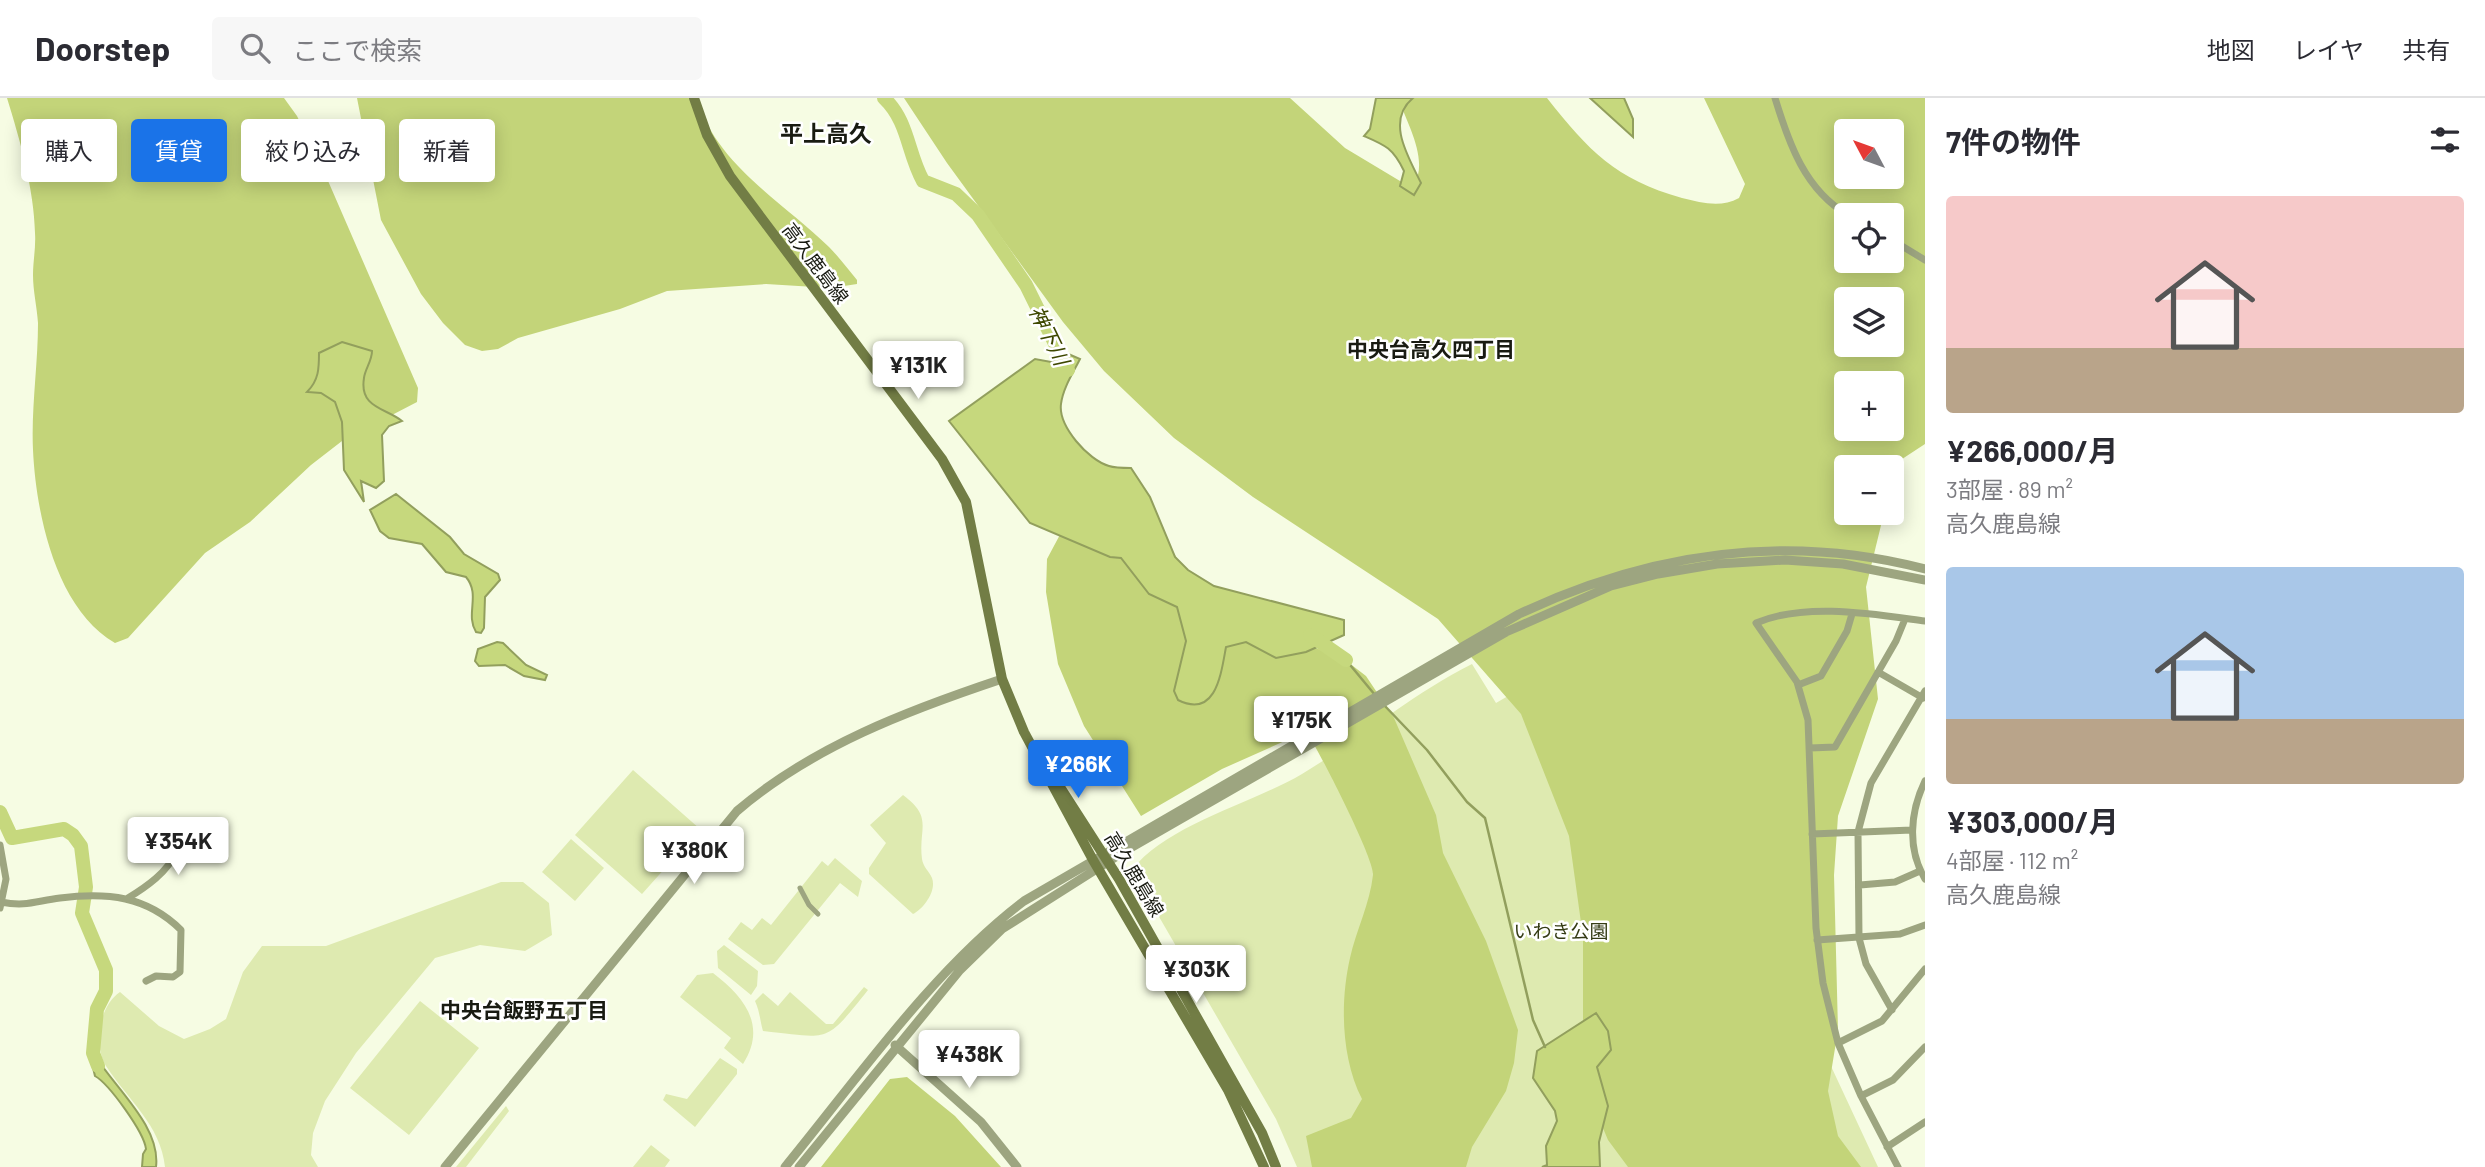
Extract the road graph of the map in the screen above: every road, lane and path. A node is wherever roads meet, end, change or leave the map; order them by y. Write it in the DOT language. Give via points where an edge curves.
graph roads {
  1 [pos="694,98"];
  2 [pos="1775,98"];
  3 [pos="1834,207"];
  4 [pos="1904,247"];
  5 [pos="1925,260"];
  6 [pos="1666,561"];
  7 [pos="1925,569"];
  8 [pos="1669,572"];
  9 [pos="1925,580"];
  10 [pos="1852,614"];
  11 [pos="1905,619"];
  12 [pos="1925,621"];
  13 [pos="1878,673"];
  14 [pos="1002,678"];
  15 [pos="1798,685"];
  16 [pos="1924,696"];
  17 [pos="1810,748"];
  18 [pos="1035,753"];
  19 [pos="1925,781"];
  20 [pos="1912,830"];
  21 [pos="1858,832"];
  22 [pos="1812,834"];
  23 [pos="166,842"];
  24 [pos="0,845"];
  25 [pos="1105,858"];
  26 [pos="1095,864"];
  27 [pos="1920,871"];
  28 [pos="1925,879"];
  29 [pos="1860,885"];
  30 [pos="800,888"];
  31 [pos="128,898"];
  32 [pos="1,905"];
  33 [pos="818,914"];
  34 [pos="1925,925"];
  35 [pos="1859,938"];
  36 [pos="1817,940"];
  37 [pos="1925,969"];
  38 [pos="146,981"];
  39 [pos="1892,1010"];
  40 [pos="1838,1043"];
  41 [pos="893,1044"];
  42 [pos="1925,1047"];
  43 [pos="1861,1096"];
  44 [pos="1925,1122"];
  45 [pos="1887,1147"];
  46 [pos="445,1167"];
  47 [pos="785,1167"];
  48 [pos="799,1167"];
  49 [pos="1017,1167"];
  50 [pos="1264,1167"];
  51 [pos="1276,1167"];
  52 [pos="1898,1167"];
  1 -- 14 [label="main road, 高久鹿島線" via="707,135 737,187 957,484 965,502"];
  2 -- 3 [label="street" via="1811,185"];
  4 -- 5 [label="street"];
  6 -- 7 [label="street" via="1784,551 1844,554"];
  6 -- 8 [label="street"];
  6 -- 25 [label="street" via="1604,578 1519,614"];
  8 -- 9 [label="street" via="1784,560 1876,569"];
  8 -- 25 [label="street" via="1592,593 1525,622"];
  10 -- 11 [label="street"];
  10 -- 15 [label="street" via="1821,677"];
  10 -- 15 [label="street" via="1802,614 1756,623"];
  11 -- 12 [label="street"];
  11 -- 13 [label="street"];
  13 -- 16 [label="street"];
  13 -- 17 [label="street" via="1835,747"];
  14 -- 18 [label="main road, 高久鹿島線"];
  14 -- 46 [label="street" via="905,711 770,782 737,811"];
  15 -- 17 [label="street"];
  16 -- 21 [label="street" via="1871,783"];
  17 -- 22 [label="street"];
  18 -- 25 [label="main road, 高久鹿島線"];
  18 -- 26 [label="main road, 高久鹿島線"];
  19 -- 20 [label="street"];
  20 -- 21 [label="street"];
  20 -- 27 [label="street"];
  21 -- 22 [label="street"];
  21 -- 29 [label="street"];
  22 -- 36 [label="street"];
  23 -- 31 [label="street" via="176,852 173,860"];
  24 -- 32 [label="street" via="6,879"];
  25 -- 26 [label="street"];
  25 -- 51 [label="main road, 高久鹿島線" via="1243,1098"];
  26 -- 41 [label="street" via="992,938"];
  26 -- 50 [label="main road, 高久鹿島線" via="1227,1090"];
  27 -- 28 [label="street"];
  27 -- 29 [label="street" via="1895,882"];
  29 -- 35 [label="street"];
  30 -- 33 [label="street"];
  31 -- 32 [label="street" via="84,896"];
  31 -- 38 [label="street" via="158,910 181,930 180,972"];
  34 -- 35 [label="street" via="1900,934"];
  35 -- 36 [label="street"];
  35 -- 39 [label="street" via="1866,964"];
  36 -- 40 [label="street" via="1819,969"];
  37 -- 39 [label="street"];
  39 -- 40 [label="street" via="1871,1029"];
  40 -- 43 [label="street"];
  41 -- 47 [label="street"];
  41 -- 48 [label="street"];
  41 -- 49 [label="street" via="981,1122"];
  42 -- 43 [label="street" via="1893,1080"];
  43 -- 45 [label="street"];
  44 -- 45 [label="street"];
  45 -- 52 [label="street"];
}
